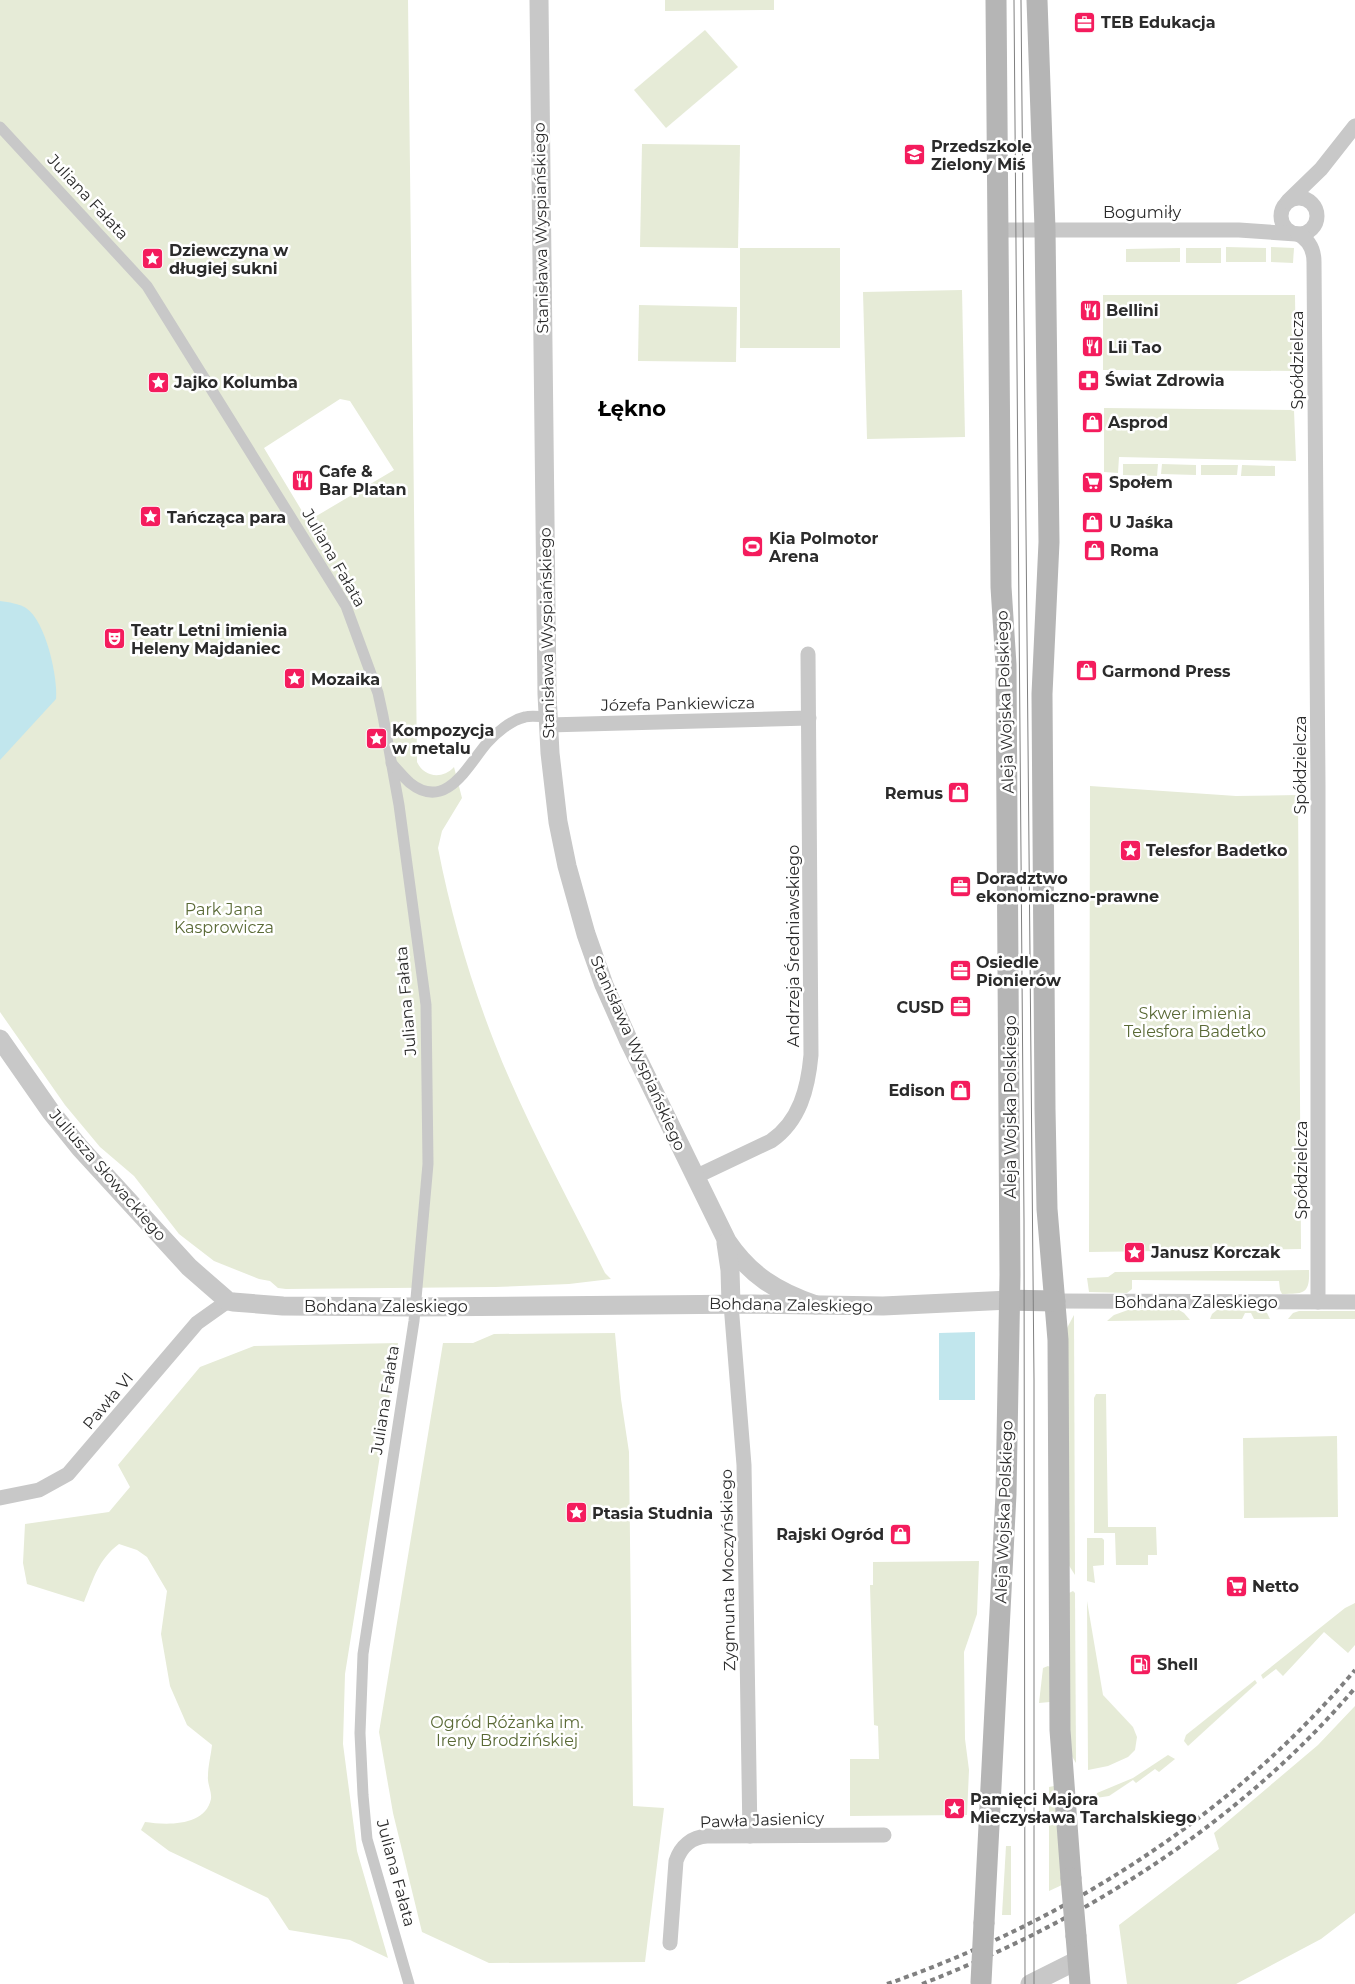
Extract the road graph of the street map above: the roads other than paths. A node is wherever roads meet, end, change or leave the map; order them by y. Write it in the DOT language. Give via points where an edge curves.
graph roads {
  1 [pos="539,0"];
  2 [pos="996,0"];
  3 [pos="1037,0"];
  4 [pos="1355,126"];
  5 [pos="0,127"];
  6 [pos="1321,168"];
  7 [pos="1284,206"];
  8 [pos="1317,214"];
  9 [pos="1045,229"];
  10 [pos="998,230"];
  11 [pos="1238,230"];
  12 [pos="1297,234"];
  13 [pos="808,654"];
  14 [pos="809,718"];
  15 [pos="548,721"];
  16 [pos="390,762"];
  17 [pos="0,1039"];
  18 [pos="695,1177"];
  19 [pos="722,1232"];
  20 [pos="1010,1300"];
  21 [pos="228,1301"];
  22 [pos="1055,1301"];
  23 [pos="1318,1302"];
  24 [pos="1355,1302"];
  25 [pos="731,1304"];
  26 [pos="816,1305"];
  27 [pos="415,1307"];
  28 [pos="0,1498"];
  29 [pos="884,1835"];
  30 [pos="750,1836"];
  31 [pos="670,1943"];
  32 [pos="1079,1972"];
  33 [pos="981,1983"];
  34 [pos="409,1984"];
  35 [pos="1030,1984"];
  1 -- 15 [label="street, Stanisława Wyspiańskiego"];
  2 -- 10 [label="main road, Aleja Wojska Polskiego"];
  3 -- 9 [label="main road, Aleja Wojska Polskiego"];
  4 -- 6 [label="street, Bogumiły"];
  5 -- 16 [label="street, Juliana Fałata" via="147,286 314,552 349,614 378,693"];
  6 -- 7 [label="street, Bogumiły"];
  6 -- 8 [label="street, Bogumiły" via="1315,185"];
  7 -- 8 [label="street" via="1293,198 1305,199 1312,203"];
  7 -- 11 [label="street, Bogumiły" via="1273,220"];
  7 -- 12 [label="street" via="1281,222"];
  8 -- 12 [label="street" via="1313,227 1307,233"];
  9 -- 10 [label="street"];
  9 -- 11 [label="street, Bogumiły"];
  9 -- 22 [label="main road, Aleja Wojska Polskiego" via="1049,542 1042,694 1044,1109 1047,1209"];
  10 -- 20 [label="main road, Aleja Wojska Polskiego" via="1001,587 1006,665"];
  11 -- 12 [label="street, Bogumiły"];
  12 -- 23 [label="street, Spółdzielcza" via="1307,241 1314,262"];
  13 -- 14 [label="street, Andrzeja Średniawskiego"];
  14 -- 15 [label="street, Józefa Pankiewicza"];
  14 -- 18 [label="street, Andrzeja Średniawskiego" via="811,1055 807,1086 797,1111 780,1134"];
  15 -- 16 [label="street" via="524,717 498,732 465,775 450,788 423,790 410,783"];
  15 -- 18 [label="street, Stanisława Wyspiańskiego" via="562,844 586,934 613,1006"];
  16 -- 27 [label="street, Juliana Fałata" via="399,805 426,1014 428,1164"];
  17 -- 21 [label="street, Juliusza Słowackiego" via="80,1148 189,1266"];
  18 -- 19 [label="street, Stanisława Wyspiańskiego"];
  19 -- 25 [label="street, Stanisława Wyspiańskiego" via="729,1261"];
  19 -- 26 [label="street, Stanisława Wyspiańskiego" via="738,1257 761,1280 790,1296"];
  20 -- 22 [label="main road, Bohdana Zaleskiego"];
  20 -- 26 [label="street, Bohdana Zaleskiego" via="890,1306"];
  20 -- 33 [label="main road, Aleja Wojska Polskiego, bridge" via="1006,1494"];
  21 -- 27 [label="street, Bohdana Zaleskiego" via="283,1306"];
  21 -- 28 [label="street, Pawła VI" via="197,1323 68,1474 40,1490"];
  22 -- 23 [label="street, Bohdana Zaleskiego"];
  22 -- 32 [label="main road, Aleja Wojska Polskiego, bridge" via="1059,1406 1060,1722"];
  23 -- 24 [label="street, Bohdana Zaleskiego"];
  25 -- 26 [label="street, Bohdana Zaleskiego"];
  25 -- 27 [label="street, Bohdana Zaleskiego"];
  25 -- 30 [label="street, Zygmunta Moczyńskiego" via="744,1465"];
  27 -- 34 [label="street, Juliana Fałata" via="362,1654 360,1697 362,1795 367,1840"];
  29 -- 30 [label="street, Pawła Jasienicy"];
  30 -- 31 [label="street, Pawła Jasienicy" via="701,1836 682,1849 676,1864"];
  32 -- 35 [label="street"];
}
